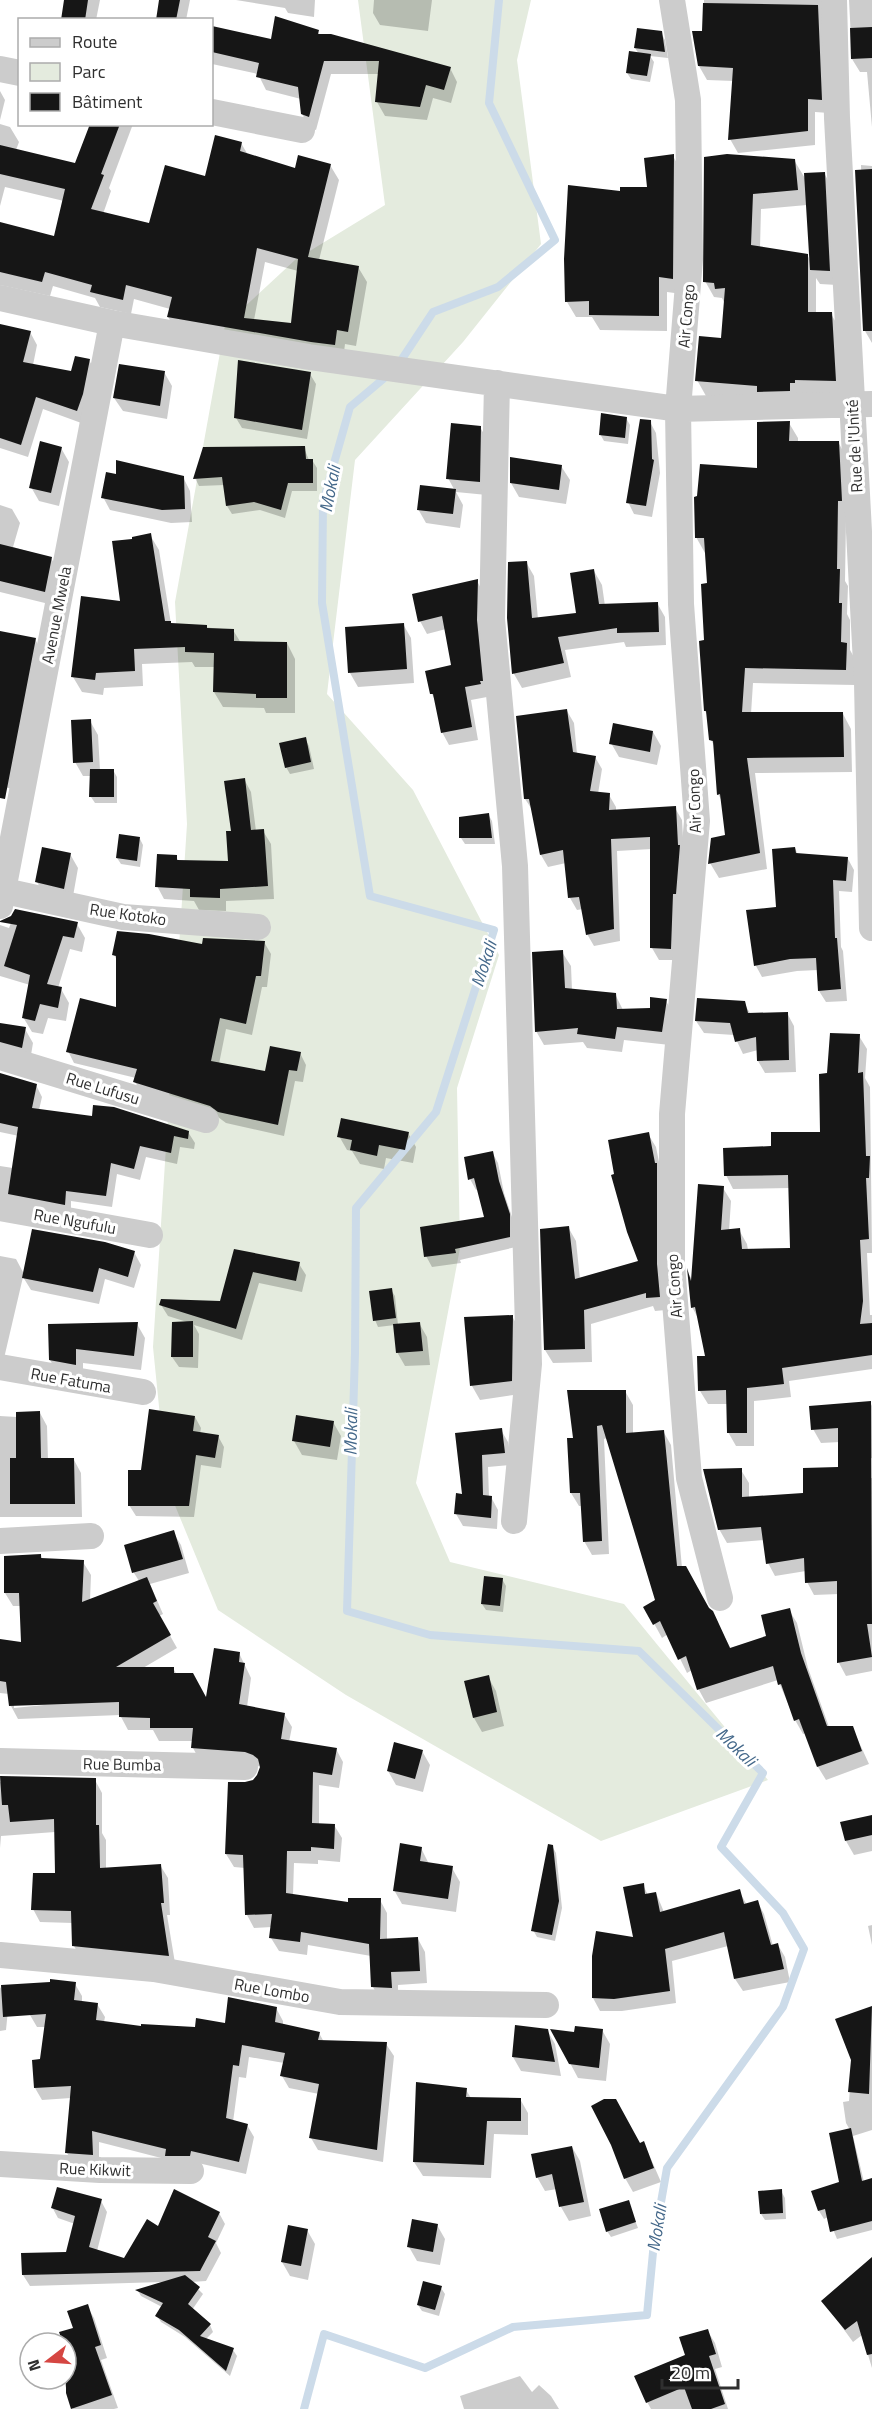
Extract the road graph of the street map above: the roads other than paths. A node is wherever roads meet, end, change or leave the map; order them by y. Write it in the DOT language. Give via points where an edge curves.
graph roads {
  1 [pos="672,0"];
  2 [pos="834,0"];
  3 [pos="0,69"];
  4 [pos="18,73"];
  5 [pos="213,112"];
  6 [pos="302,130"];
  7 [pos="0,298"];
  8 [pos="112,323"];
  9 [pos="497,383"];
  10 [pos="862,404"];
  11 [pos="678,409"];
  12 [pos="1,896"];
  13 [pos="258,927"];
  14 [pos="872,928"];
  15 [pos="0,1057"];
  16 [pos="206,1120"];
  17 [pos="0,1208"];
  18 [pos="150,1235"];
  19 [pos="0,1367"];
  20 [pos="143,1392"];
  21 [pos="514,1521"];
  22 [pos="91,1536"];
  23 [pos="0,1541"];
  24 [pos="720,1598"];
  25 [pos="0,1761"];
  26 [pos="245,1767"];
  27 [pos="0,1955"];
  28 [pos="546,2005"];
  29 [pos="0,2164"];
  30 [pos="191,2171"];
  1 -- 11 [label="street, Air Congo" via="688,100 690,259"];
  2 -- 10 [label="street, Rue de l'Unité" via="837,118"];
  3 -- 4 [label="street"];
  5 -- 6 [label="street"];
  7 -- 8 [label="street"];
  8 -- 9 [label="street" via="309,357"];
  8 -- 12 [label="street, Avenue Mwela"];
  9 -- 11 [label="street"];
  9 -- 21 [label="street" via="492,619 515,866 529,1364"];
  10 -- 11 [label="street"];
  10 -- 14 [label="street, Rue de l'Unité"];
  11 -- 24 [label="street, Air Congo" via="681,604 697,821 672,1114 672,1264 689,1478"];
  12 -- 13 [label="street, Rue Kotoko" via="123,916"];
  15 -- 16 [label="street, Rue Lufusu"];
  17 -- 18 [label="street, Rue Ngufulu"];
  19 -- 20 [label="street, Rue Fatuma"];
  22 -- 23 [label="street"];
  25 -- 26 [label="street, Rue Bumba"];
  27 -- 28 [label="street, Rue Lombo" via="154,1970 340,2002"];
  29 -- 30 [label="street, Rue Kikwit"];
}
